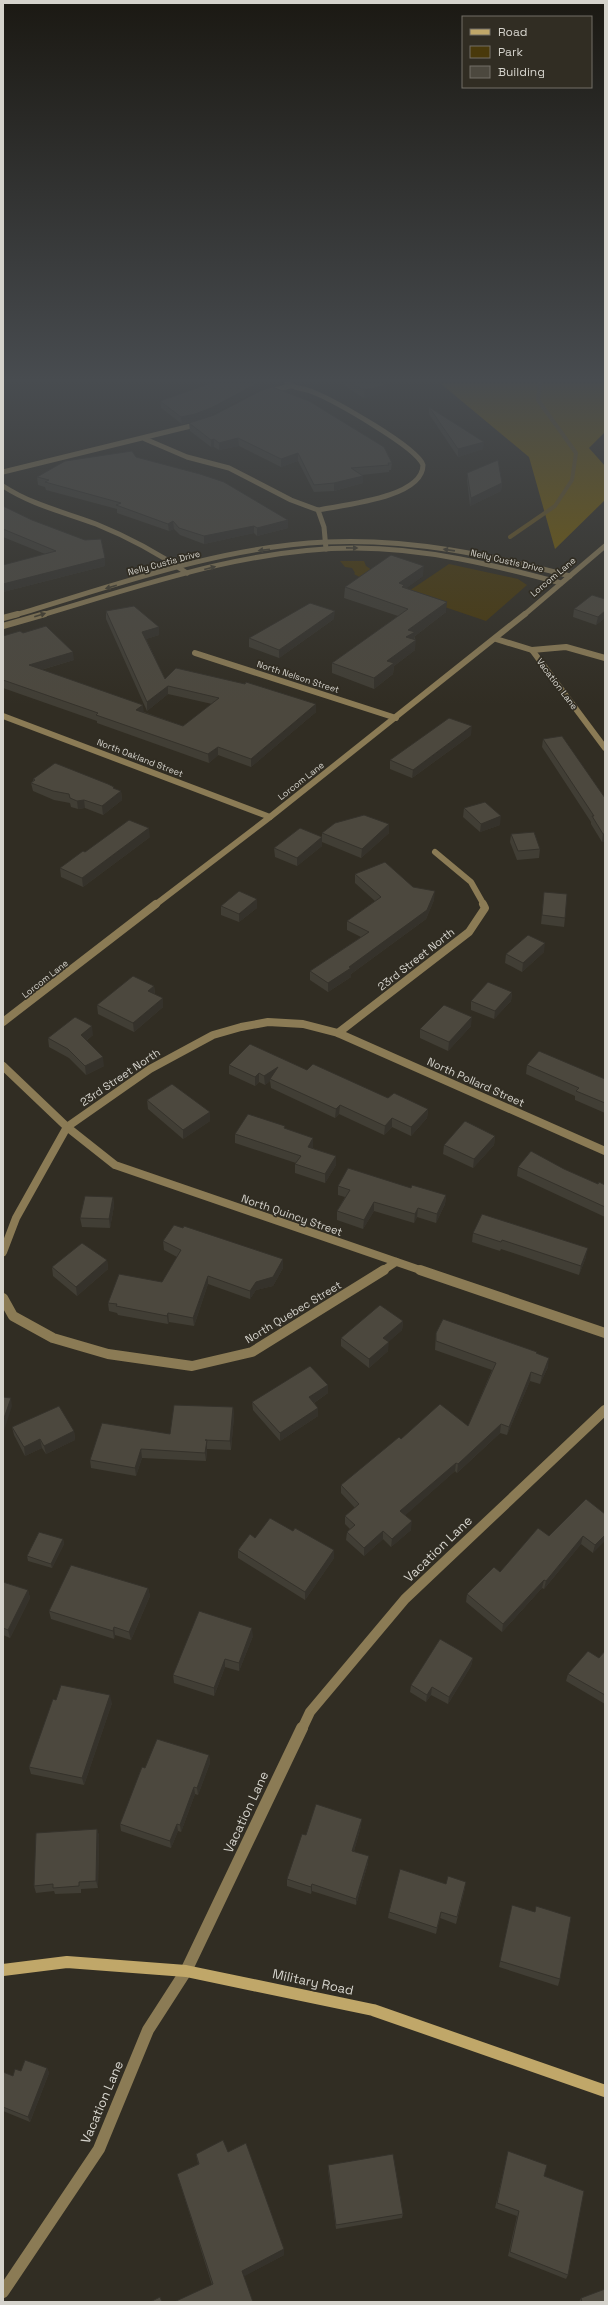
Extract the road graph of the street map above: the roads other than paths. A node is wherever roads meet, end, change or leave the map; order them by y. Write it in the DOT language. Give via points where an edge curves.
graph roads {
  1 [pos="9,491"];
  2 [pos="273,491"];
  3 [pos="399,491"];
  4 [pos="318,510"];
  5 [pos="326,545"];
  6 [pos="605,546"];
  7 [pos="180,568"];
  8 [pos="187,574"];
  9 [pos="570,576"];
  10 [pos="561,583"];
  11 [pos="3,618"];
  12 [pos="3,626"];
  13 [pos="496,639"];
  14 [pos="532,650"];
  15 [pos="195,653"];
  16 [pos="605,658"];
  17 [pos="3,716"];
  18 [pos="396,718"];
  19 [pos="605,748"];
  20 [pos="270,817"];
  21 [pos="435,852"];
  22 [pos="3,1022"];
  23 [pos="338,1033"];
  24 [pos="3,1066"];
  25 [pos="66,1127"];
  26 [pos="605,1151"];
  27 [pos="3,1252"];
  28 [pos="396,1262"];
  29 [pos="3,1298"];
  30 [pos="605,1333"];
  31 [pos="605,1410"];
  32 [pos="3,1970"];
  33 [pos="186,1970"];
  34 [pos="605,2091"];
  35 [pos="3,2292"];
  1 -- 7 [label="street" via="20,499 81,518 124,536"];
  2 -- 4 [label="street"];
  3 -- 4 [label="street"];
  4 -- 5 [label="street" via="324,527"];
  5 -- 7 [label="street, Nelly Custis Drive, one-way" via="254,551"];
  8 -- 5 [label="street, Nelly Custis Drive, one-way"];
  9 -- 5 [label="street, Nelly Custis Drive, one-way" via="450,550 361,542"];
  5 -- 10 [label="street, Nelly Custis Drive, one-way" via="438,555 518,571"];
  6 -- 9 [label="street, Lorcom Lane"];
  7 -- 8 [label="street"];
  7 -- 11 [label="street, Nelly Custis Drive, one-way"];
  12 -- 8 [label="street, Nelly Custis Drive, one-way"];
  9 -- 10 [label="street, Lorcom Lane"];
  10 -- 13 [label="street, Lorcom Lane"];
  13 -- 14 [label="street, Vacation Lane"];
  13 -- 18 [label="street, Lorcom Lane"];
  14 -- 16 [label="street" via="566,647"];
  14 -- 19 [label="street, Vacation Lane"];
  15 -- 18 [label="street, North Nelson Street"];
  17 -- 20 [label="street, North Oakland Street"];
  18 -- 20 [label="street, Lorcom Lane"];
  20 -- 22 [label="street, Lorcom Lane"];
  21 -- 23 [label="street, 23rd Street North" via="471,882 485,908 469,932"];
  23 -- 25 [label="street, 23rd Street North" via="303,1024 268,1022 213,1035 150,1069"];
  23 -- 26 [label="street, North Pollard Street"];
  24 -- 25 [label="street, North Quincy Street"];
  25 -- 27 [label="street, 23rd Street North" via="16,1218"];
  25 -- 28 [label="street, North Quincy Street" via="115,1165"];
  28 -- 29 [label="street, North Quebec Street" via="252,1352 192,1366 108,1354 53,1338 13,1316"];
  28 -- 30 [label="street, North Quincy Street"];
  31 -- 33 [label="street, Vacation Lane" via="405,1599 310,1712"];
  32 -- 33 [label="main road, Military Road" via="67,1962"];
  33 -- 34 [label="main road, Military Road" via="373,2010"];
  33 -- 35 [label="street, Vacation Lane" via="148,2030 99,2149"];
}
